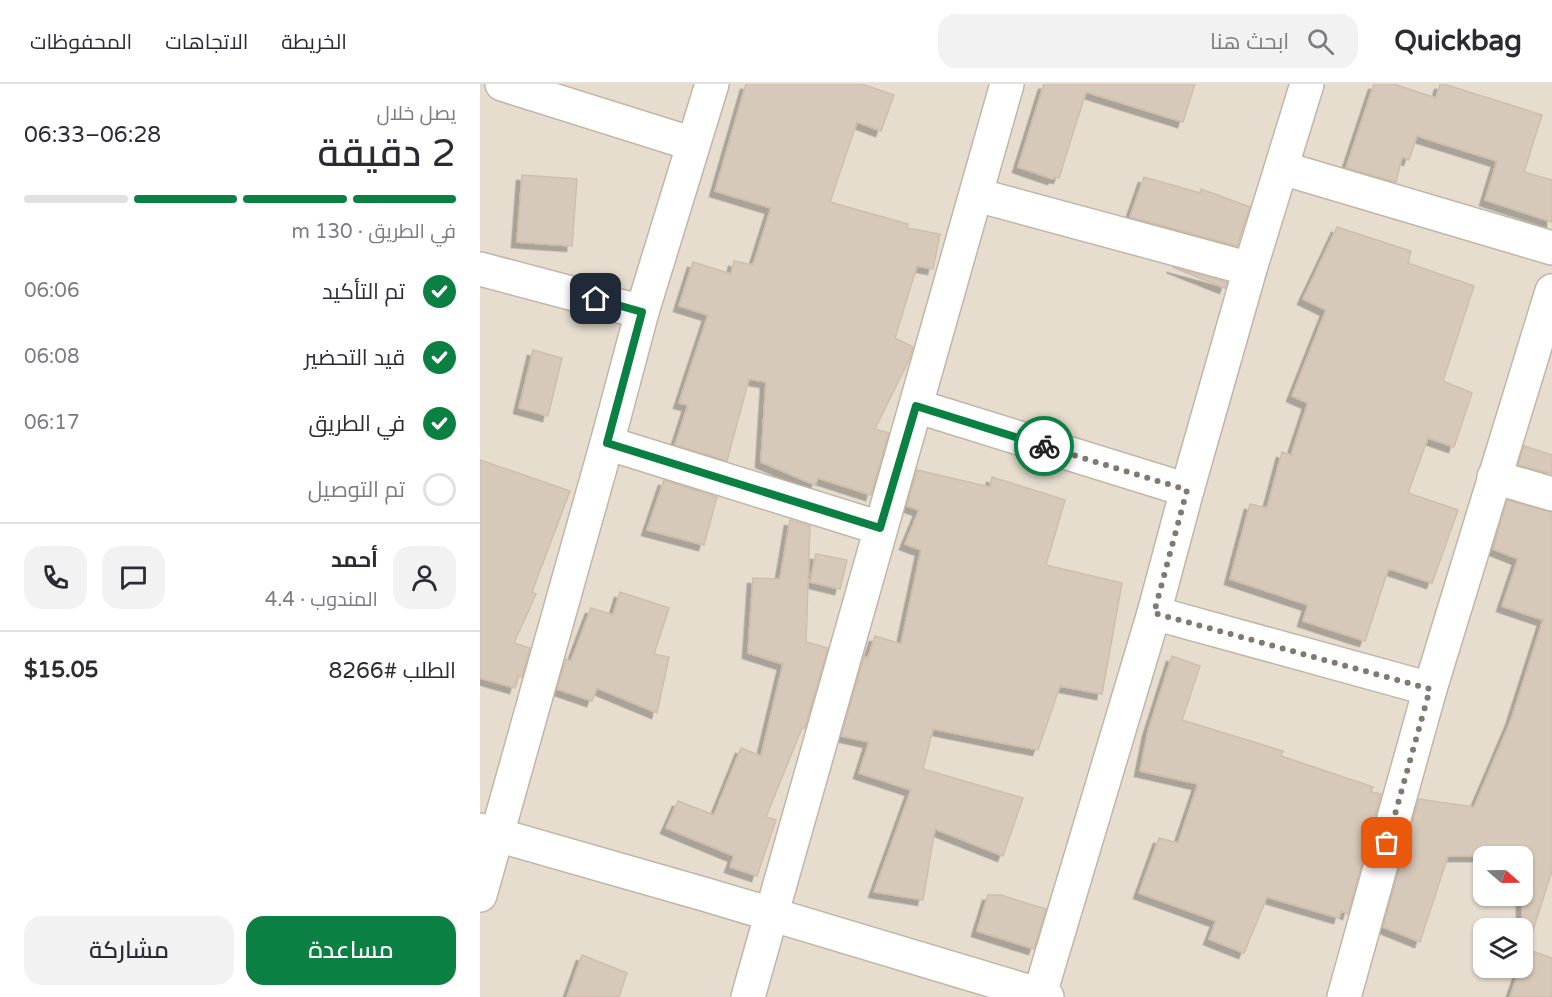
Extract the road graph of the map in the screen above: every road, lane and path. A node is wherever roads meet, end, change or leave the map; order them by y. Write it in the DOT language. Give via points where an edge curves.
graph roads {
  1 [pos="501,84"];
  2 [pos="712,84"];
  3 [pos="1007,84"];
  4 [pos="1307,84"];
  5 [pos="693,144"];
  6 [pos="1282,168"];
  7 [pos="977,195"];
  8 [pos="1552,248"];
  9 [pos="480,269"];
  10 [pos="1250,269"];
  11 [pos="1552,291"];
  12 [pos="642,312"];
  13 [pos="916,406"];
  14 [pos="607,443"];
  15 [pos="1494,477"];
  16 [pos="1187,490"];
  17 [pos="1552,494"];
  18 [pos="880,528"];
  19 [pos="1154,613"];
  20 [pos="1430,689"];
  21 [pos="489,833"];
  22 [pos="480,895"];
  23 [pos="772,915"];
  24 [pos="1042,996"];
  25 [pos="748,997"];
  26 [pos="1344,997"];
  1 -- 5 [label="street"];
  2 -- 5 [label="street"];
  3 -- 7 [label="street"];
  4 -- 6 [label="street"];
  5 -- 12 [label="street"];
  6 -- 8 [label="street"];
  6 -- 10 [label="street"];
  7 -- 10 [label="street"];
  7 -- 13 [label="street"];
  9 -- 12 [label="street"];
  10 -- 16 [label="street"];
  11 -- 15 [label="street"];
  12 -- 14 [label="street"];
  13 -- 16 [label="street"];
  13 -- 18 [label="street"];
  14 -- 18 [label="street"];
  14 -- 21 [label="street"];
  15 -- 17 [label="street"];
  15 -- 20 [label="street"];
  16 -- 19 [label="street"];
  18 -- 23 [label="street"];
  19 -- 20 [label="street"];
  19 -- 24 [label="street"];
  20 -- 26 [label="street"];
  21 -- 22 [label="street"];
  21 -- 23 [label="street"];
  23 -- 24 [label="street"];
  23 -- 25 [label="street"];
}
